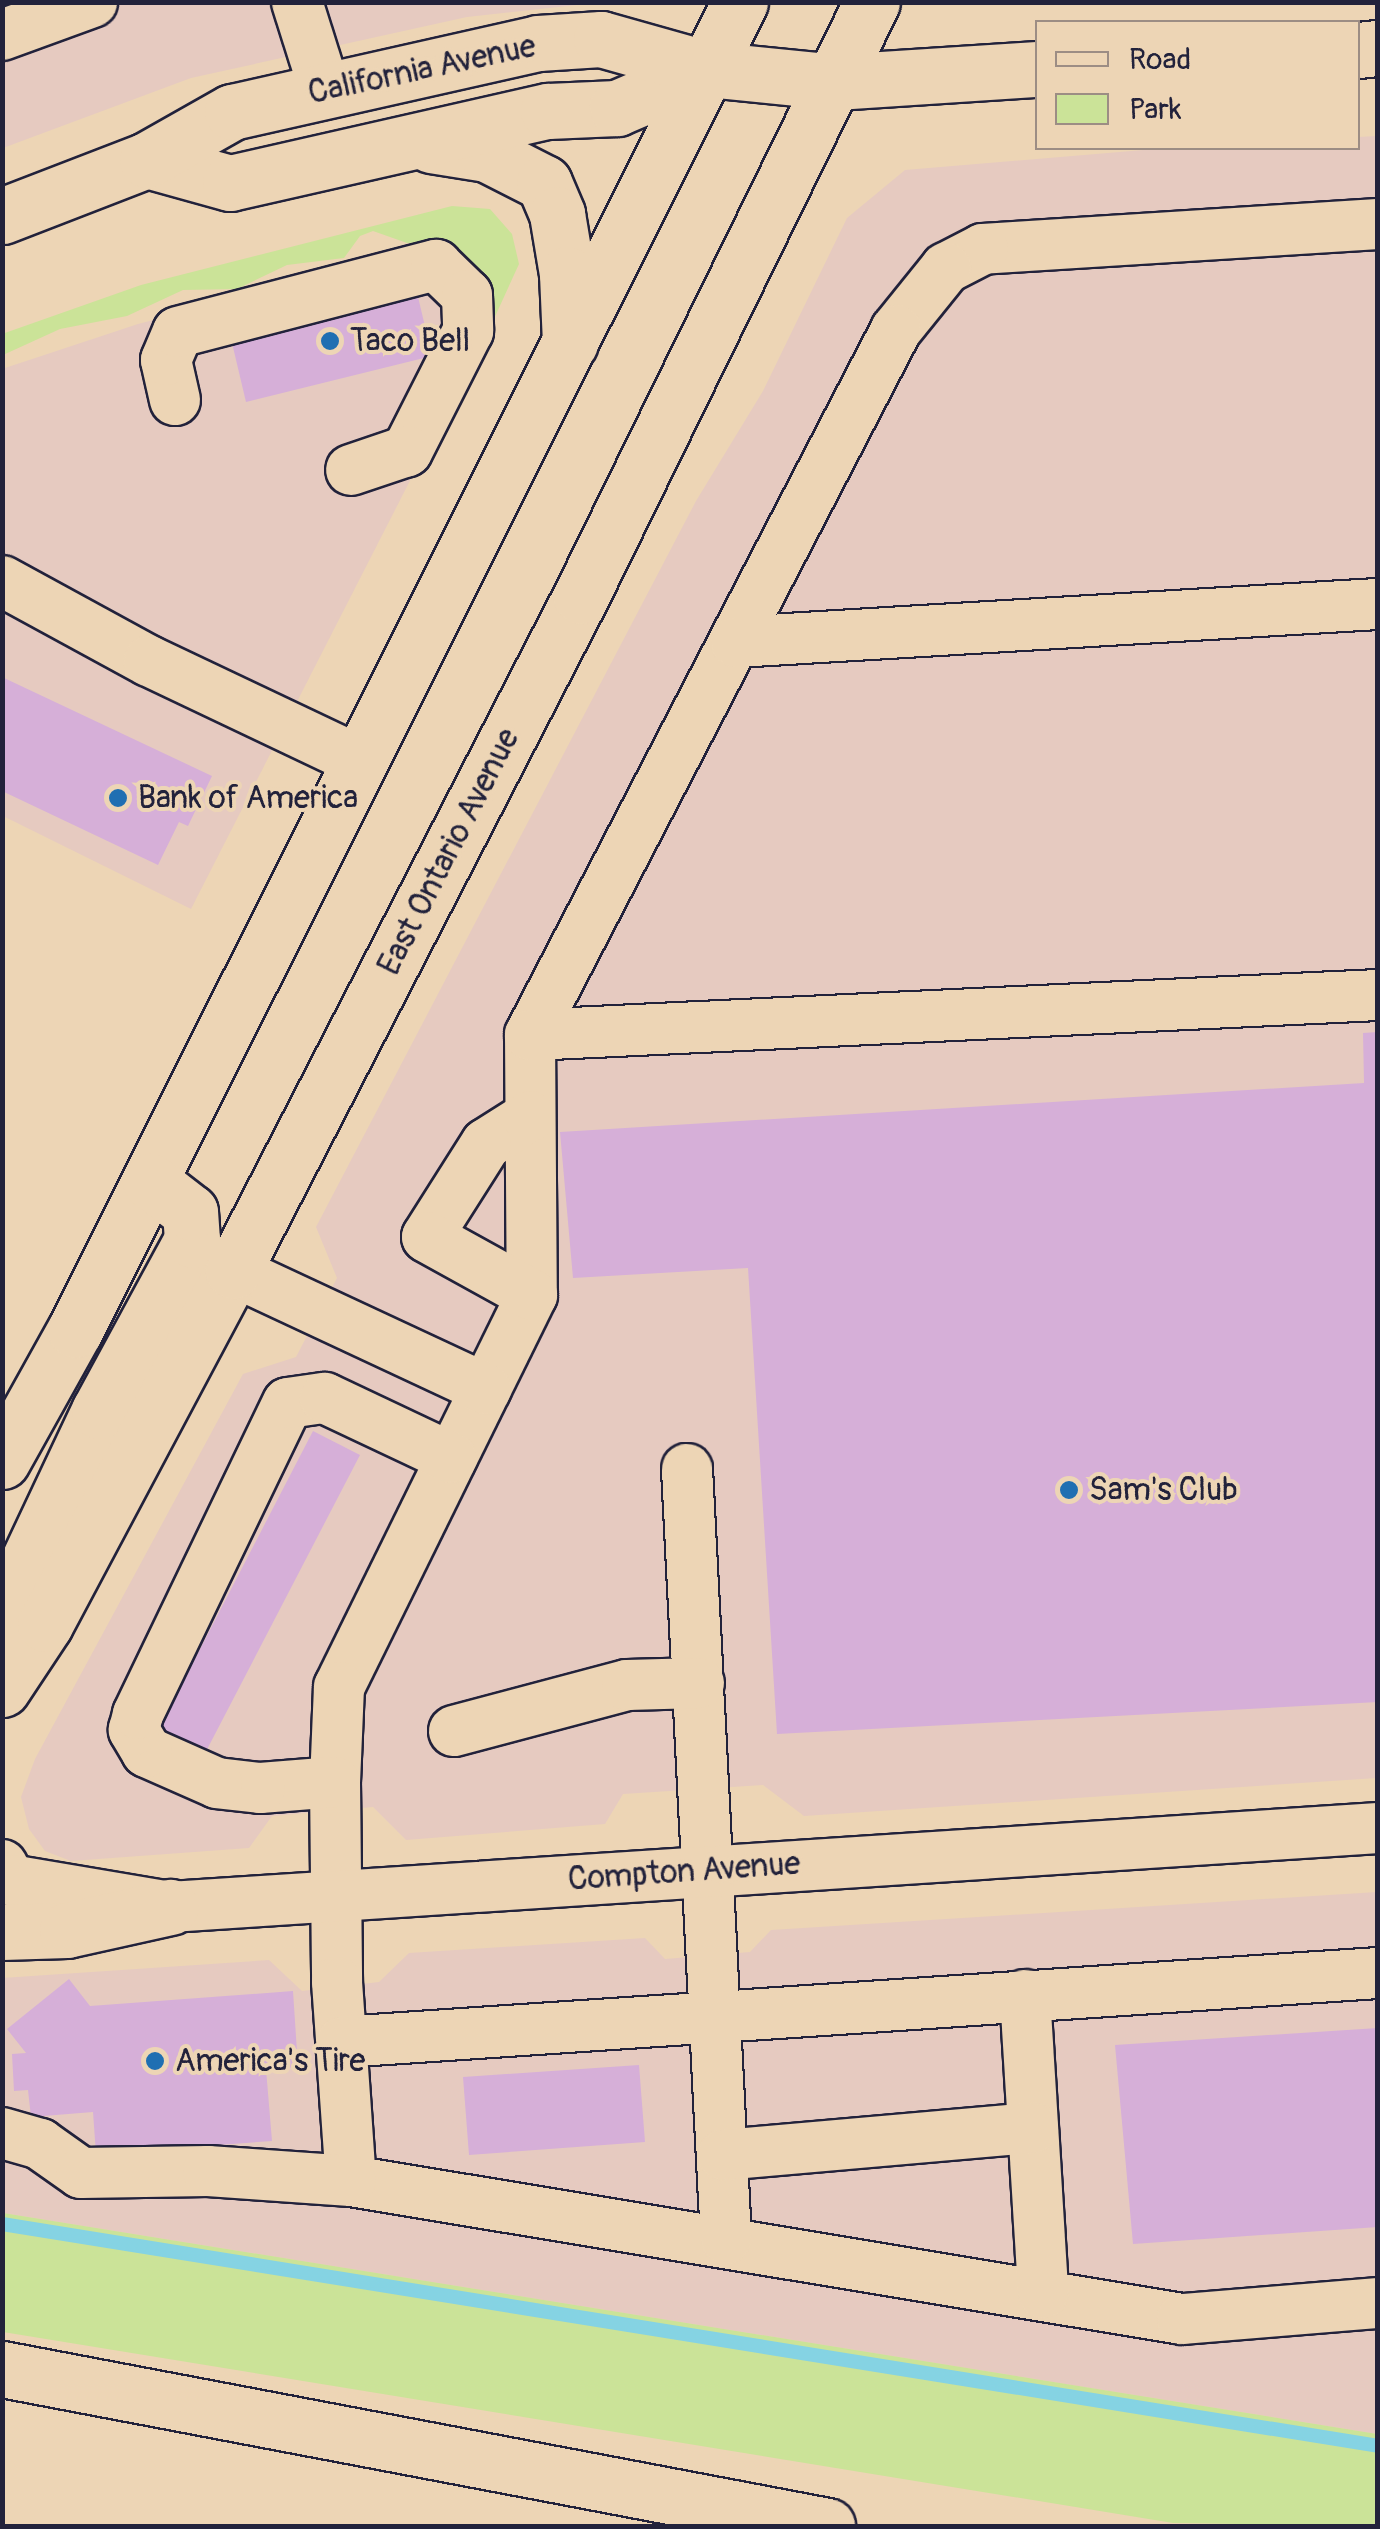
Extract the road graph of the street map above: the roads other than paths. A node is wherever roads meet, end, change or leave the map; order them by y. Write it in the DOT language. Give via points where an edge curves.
graph roads {
  1 [pos="92,2"];
  2 [pos="296,2"];
  3 [pos="740,2"];
  4 [pos="872,2"];
  5 [pos="2,34"];
  6 [pos="708,69"];
  7 [pos="1035,69"];
  8 [pos="835,82"];
  9 [pos="325,91"];
  10 [pos="414,142"];
  11 [pos="147,160"];
  12 [pos="2,216"];
  13 [pos="1378,224"];
  14 [pos="570,345"];
  15 [pos="174,400"];
  16 [pos="351,470"];
  17 [pos="2,581"];
  18 [pos="1378,604"];
  19 [pos="736,642"];
  20 [pos="360,761"];
  21 [pos="1378,994"];
  22 [pos="530,1036"];
  23 [pos="530,1116"];
  24 [pos="150,1180"];
  25 [pos="232,1271"];
  26 [pos="532,1295"];
  27 [pos="486,1389"];
  28 [pos="6,1448"];
  29 [pos="452,1458"];
  30 [pos="687,1469"];
  31 [pos="2,1616"];
  32 [pos="699,1684"];
  33 [pos="2,1689"];
  34 [pos="454,1731"];
  35 [pos="335,1782"];
  36 [pos="1378,1828"];
  37 [pos="2,1865"];
  38 [pos="709,1870"];
  39 [pos="338,1893"];
  40 [pos="170,1906"];
  41 [pos="2,1932"];
  42 [pos="1378,1974"];
  43 [pos="1025,1996"];
  44 [pos="718,2014"];
  45 [pos="342,2042"];
  46 [pos="1033,2128"];
  47 [pos="2,2133"];
  48 [pos="723,2155"];
  49 [pos="350,2181"];
  50 [pos="726,2239"];
  51 [pos="1042,2294"];
  52 [pos="1378,2303"];
  53 [pos="17,2374"];
  54 [pos="827,2526"];
  1 -- 5 [label="street"];
  2 -- 9 [label="street"];
  3 -- 6 [label="main road"];
  4 -- 8 [label="main road, East Ontario Avenue"];
  6 -- 8 [label="main road, California Avenue"];
  6 -- 9 [label="main road, California Avenue" via="602,40 538,42"];
  6 -- 10 [label="main road, California Avenue" via="617,108 548,111"];
  6 -- 14 [label="main road"];
  7 -- 8 [label="main road, California Avenue"];
  8 -- 25 [label="main road, East Ontario Avenue" via="581,596"];
  9 -- 11 [label="main road, California Avenue" via="232,112"];
  10 -- 11 [label="main road, California Avenue" via="230,183"];
  10 -- 14 [label="main road" via="487,154 544,183 557,214 567,274"];
  11 -- 12 [label="main road, California Avenue"];
  13 -- 19 [label="street" via="983,249 946,268 896,330"];
  14 -- 20 [label="main road"];
  15 -- 16 [label="street" via="166,360 178,332 436,266 467,294 468,331 407,451"];
  17 -- 20 [label="street" via="149,661"];
  18 -- 19 [label="street"];
  19 -- 22 [label="street"];
  20 -- 24 [label="main road"];
  21 -- 22 [label="street"];
  22 -- 23 [label="street"];
  23 -- 26 [label="street"];
  23 -- 26 [label="street" via="486,1144 428,1237"];
  24 -- 28 [label="main road"];
  24 -- 31 [label="main road" via="190,1212 192,1240 91,1428"];
  25 -- 27 [label="street"];
  25 -- 33 [label="main road, East Ontario Avenue" via="45,1624"];
  26 -- 27 [label="street"];
  27 -- 29 [label="street"];
  29 -- 35 [label="street" via="339,1687"];
  29 -- 35 [label="street" via="324,1398 288,1402 138,1714 134,1730 147,1752 217,1784"];
  30 -- 32 [label="street"];
  32 -- 34 [label="street" via="627,1685"];
  32 -- 38 [label="street"];
  35 -- 39 [label="street"];
  36 -- 38 [label="street, Compton Avenue"];
  37 -- 40 [label="street, Compton Avenue" via="10,1880"];
  38 -- 39 [label="street, Compton Avenue"];
  38 -- 44 [label="street"];
  39 -- 40 [label="street, Compton Avenue"];
  39 -- 45 [label="street"];
  40 -- 41 [label="main road" via="66,1930"];
  42 -- 43 [label="street"];
  43 -- 44 [label="street"];
  43 -- 46 [label="street"];
  44 -- 45 [label="street"];
  44 -- 48 [label="street"];
  45 -- 49 [label="street"];
  46 -- 48 [label="street"];
  46 -- 51 [label="street"];
  47 -- 49 [label="street" via="40,2144 81,2173 208,2170"];
  48 -- 50 [label="street"];
  49 -- 50 [label="street"];
  50 -- 51 [label="street"];
  51 -- 52 [label="street" via="1182,2319"];
  53 -- 54 [label="main road"];
}
